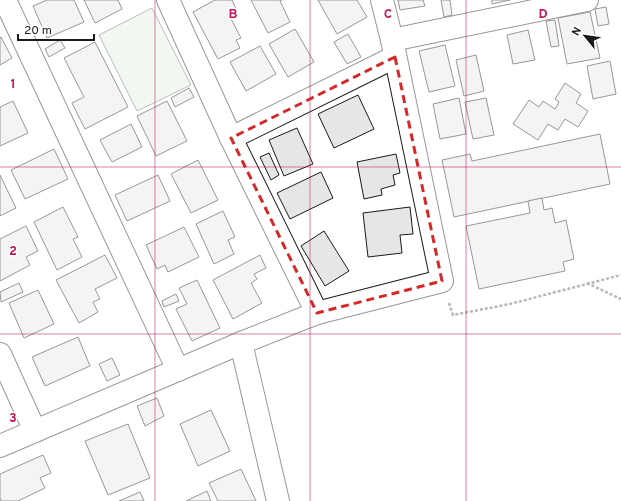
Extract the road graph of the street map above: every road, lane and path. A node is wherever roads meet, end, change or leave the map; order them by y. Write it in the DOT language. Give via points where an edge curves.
graph roads {
  1 [pos="5,0"];
  2 [pos="382,0"];
  3 [pos="587,0"];
  4 [pos="169,1"];
  5 [pos="394,48"];
  6 [pos="230,138"];
  7 [pos="621,275"];
  8 [pos="442,281"];
  9 [pos="586,283"];
  10 [pos="621,299"];
  11 [pos="318,313"];
  12 [pos="241,343"];
  13 [pos="0,354"];
  14 [pos="178,370"];
  15 [pos="35,431"];
  16 [pos="0,446"];
  17 [pos="278,501"];
  1 -- 14 [label="street"];
  2 -- 5 [label="street"];
  3 -- 5 [label="street"];
  4 -- 6 [label="street"];
  5 -- 6 [label="street"];
  5 -- 8 [label="street"];
  6 -- 11 [label="street"];
  7 -- 9 [label="path"];
  8 -- 9 [label="path" via="453,315 510,304"];
  8 -- 11 [label="street"];
  9 -- 10 [label="path"];
  11 -- 12 [label="street"];
  12 -- 14 [label="street"];
  12 -- 17 [label="street"];
  13 -- 15 [label="street"];
  14 -- 15 [label="street"];
  15 -- 16 [label="street"];
}
